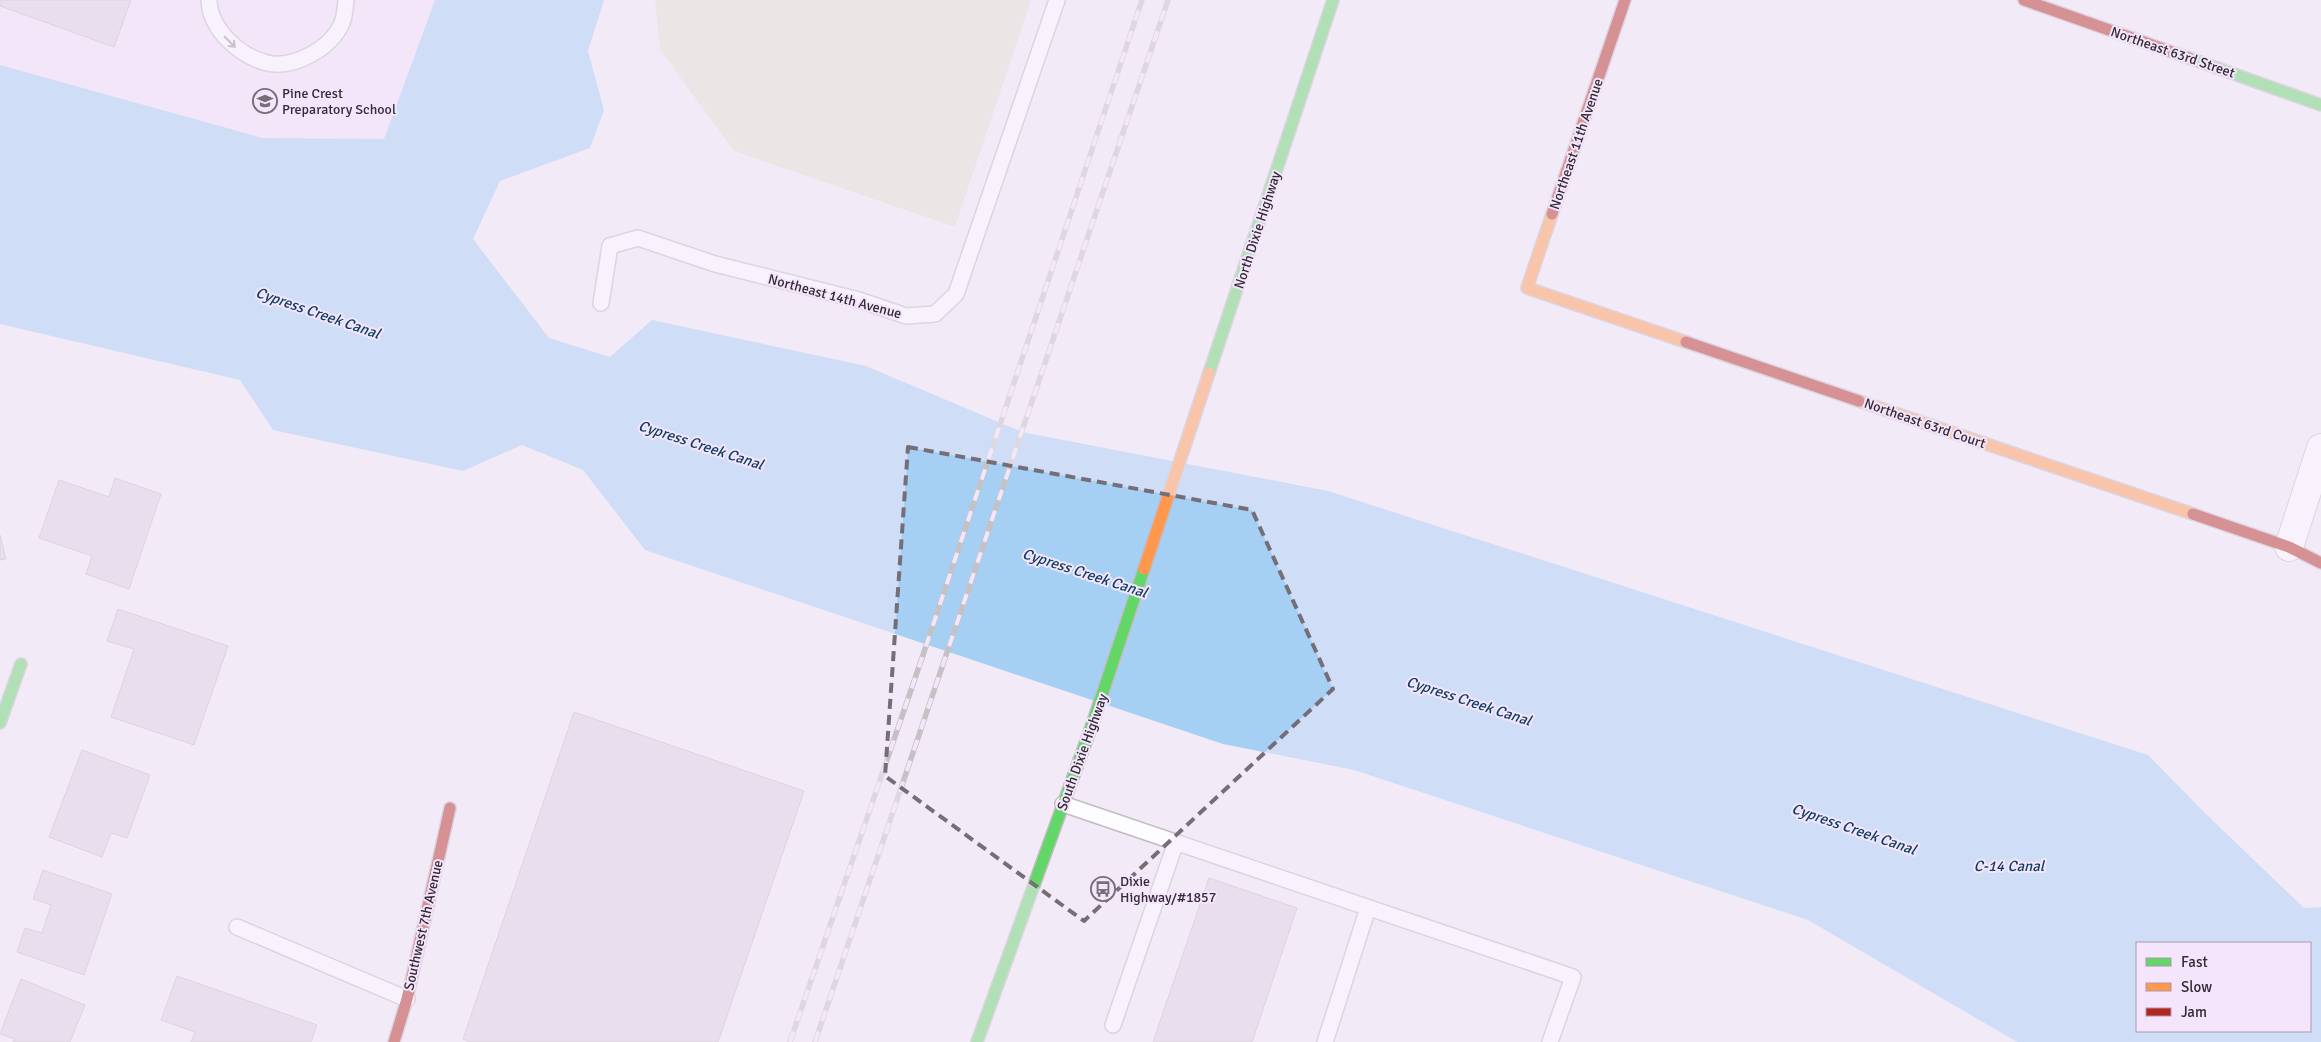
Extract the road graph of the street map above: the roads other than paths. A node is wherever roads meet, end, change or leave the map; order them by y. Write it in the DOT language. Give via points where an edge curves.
graph roads {
  1 [pos="209,0"];
  2 [pos="346,0"];
  3 [pos="1057,0"];
  4 [pos="1334,0"];
  5 [pos="1625,0"];
  6 [pos="2024,0"];
  7 [pos="2321,105"];
  8 [pos="1527,288"];
  9 [pos="601,303"];
  10 [pos="2321,448"];
  11 [pos="1181,460"];
  12 [pos="2289,547"];
  13 [pos="2321,563"];
  14 [pos="21,664"];
  15 [pos="0,723"];
  16 [pos="1064,804"];
  17 [pos="450,808"];
  18 [pos="1176,842"];
  19 [pos="1368,908"];
  20 [pos="237,927"];
  21 [pos="407,999"];
  22 [pos="1113,1025"];
  23 [pos="978,1039"];
  24 [pos="394,1042"];
  25 [pos="993,1042"];
  26 [pos="1325,1042"];
  27 [pos="1550,1042"];
  1 -- 2 [label="lane, one-way" via="219,31 240,53 268,63 298,61 324,47 342,23"];
  3 -- 9 [label="lane, Northeast 14th Avenue" via="956,294 935,314 906,316 859,300 716,264 638,238 610,246"];
  4 -- 11 [label="street, North Dixie Highway"];
  5 -- 8 [label="street, Northeast 11th Avenue"];
  6 -- 7 [label="street, Northeast 63rd Street"];
  8 -- 12 [label="street, Northeast 63rd Court"];
  10 -- 12 [label="street"];
  11 -- 16 [label="street, South Dixie Highway"];
  12 -- 13 [label="street, Northeast 63rd Court"];
  14 -- 15 [label="street"];
  16 -- 18 [label="lane"];
  16 -- 23 [label="street, South Dixie Highway"];
  17 -- 21 [label="street, Southwest 7th Avenue"];
  18 -- 19 [label="lane"];
  18 -- 22 [label="lane"];
  19 -- 26 [label="lane"];
  19 -- 27 [label="lane" via="1573,977"];
  20 -- 21 [label="lane"];
  21 -- 24 [label="street, Southwest 7th Avenue"];
  23 -- 25 [label="lane"];
}
